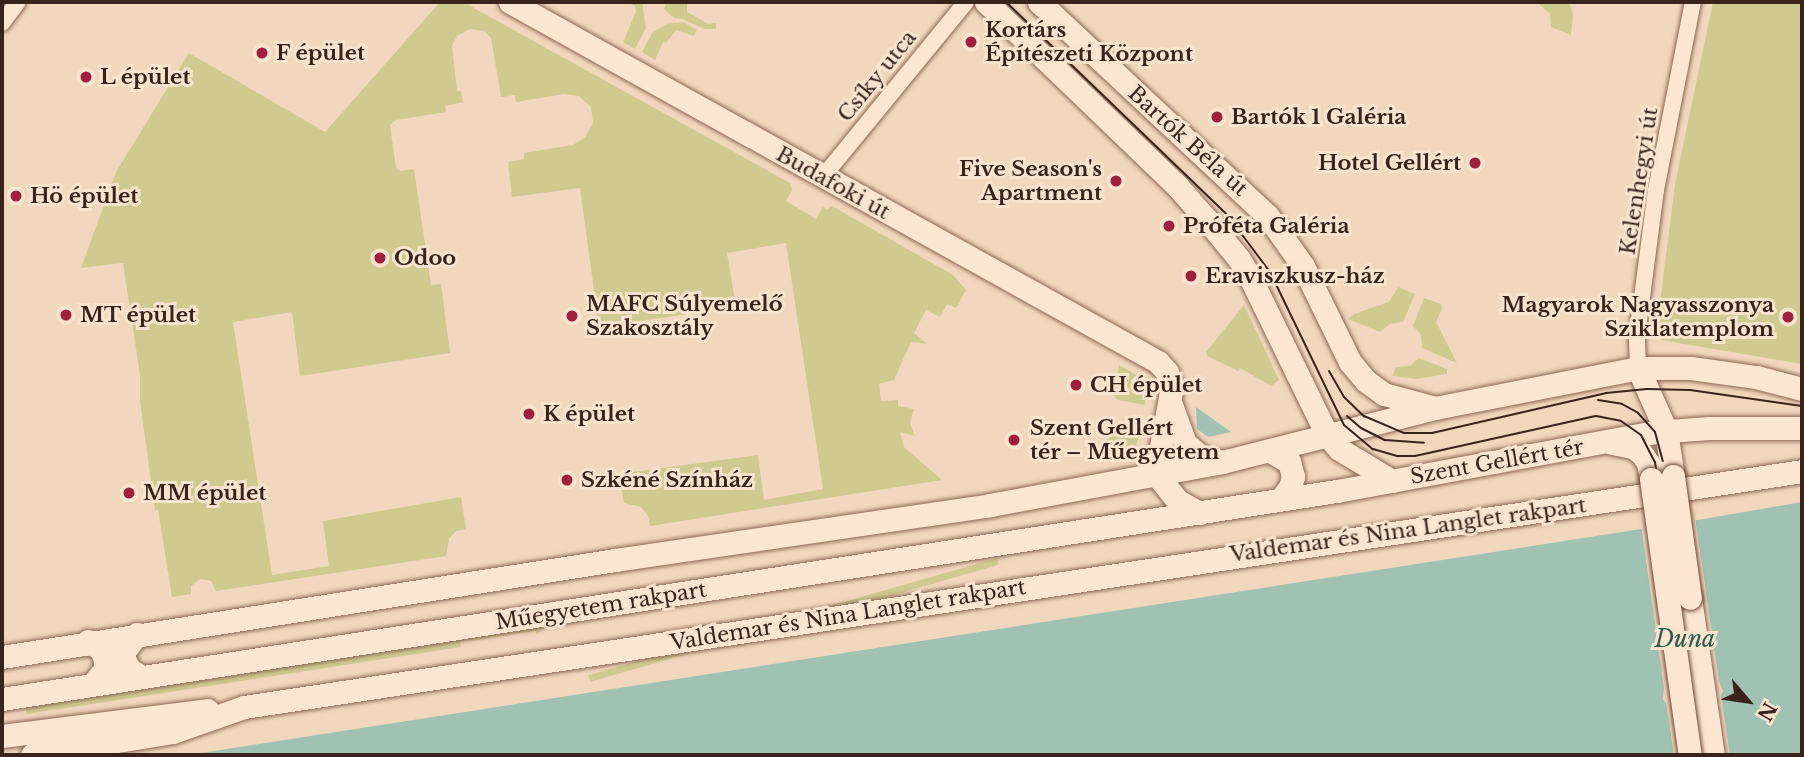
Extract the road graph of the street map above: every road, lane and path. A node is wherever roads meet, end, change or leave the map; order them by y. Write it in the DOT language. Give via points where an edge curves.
graph roads {
  1 [pos="18,2"];
  2 [pos="510,2"];
  3 [pos="966,2"];
  4 [pos="986,2"];
  5 [pos="1039,2"];
  6 [pos="1693,2"];
  7 [pos="2,23"];
  8 [pos="822,178"];
  9 [pos="1250,277"];
  10 [pos="1638,368"];
  11 [pos="1802,389"];
  12 [pos="1170,402"];
  13 [pos="1435,408"];
  14 [pos="1802,428"];
  15 [pos="1666,431"];
  16 [pos="1326,435"];
  17 [pos="1602,443"];
  18 [pos="1272,452"];
  19 [pos="1222,462"];
  20 [pos="1194,468"];
  21 [pos="1802,471"];
  22 [pos="1156,474"];
  23 [pos="1392,481"];
  24 [pos="1663,482"];
  25 [pos="1281,499"];
  26 [pos="1178,501"];
  27 [pos="1200,513"];
  28 [pos="137,634"];
  29 [pos="88,641"];
  30 [pos="2,657"];
  31 [pos="142,677"];
  32 [pos="93,684"];
  33 [pos="2,699"];
  34 [pos="244,707"];
  35 [pos="2,736"];
  36 [pos="33,755"];
  37 [pos="1690,755"];
  38 [pos="1713,755"];
  1 -- 7 [label="street"];
  2 -- 8 [label="main road, Budafoki út"];
  3 -- 8 [label="street, Csíky utca"];
  4 -- 9 [label="main road, Bartók Béla út" via="1178,187"];
  5 -- 13 [label="main road, Bartók Béla út" via="1256,203 1303,266 1350,362 1366,381 1384,394"];
  6 -- 10 [label="street, Kelenhegyi út" via="1656,190 1637,336"];
  8 -- 12 [label="main road, Budafoki út" via="1158,362 1170,379"];
  9 -- 16 [label="main road, Szent Gellért tér"];
  10 -- 11 [label="main road" via="1691,368"];
  10 -- 13 [label="main road"];
  10 -- 15 [label="main road"];
  12 -- 19 [label="main road" via="1185,443 1201,457"];
  12 -- 22 [label="main road"];
  13 -- 16 [label="main road"];
  14 -- 15 [label="main road, Szent Gellért tér"];
  15 -- 17 [label="main road, Szent Gellért tér"];
  15 -- 24 [label="main road"];
  16 -- 18 [label="main road"];
  16 -- 23 [label="main road, Szent Gellért tér" via="1339,449"];
  17 -- 23 [label="main road, Szent Gellért tér"];
  17 -- 24 [label="main road, Szent Gellért tér" via="1633,447"];
  18 -- 19 [label="main road"];
  18 -- 25 [label="main road" via="1289,462 1293,476"];
  19 -- 20 [label="main road"];
  20 -- 22 [label="main road"];
  20 -- 26 [label="main road" via="1182,478"];
  21 -- 24 [label="main road, Valdemar és Nina Langlet rakpart"];
  22 -- 26 [label="main road"];
  22 -- 28 [label="main road, Műegyetem rakpart" via="990,505"];
  23 -- 25 [label="main road, Szent Gellért tér"];
  24 -- 34 [label="main road, Valdemar és Nina Langlet rakpart"];
  24 -- 37 [label="main road, bridge"];
  24 -- 38 [label="main road, bridge"];
  25 -- 27 [label="main road, Szent Gellért tér"];
  26 -- 27 [label="main road"];
  27 -- 31 [label="main road, Műegyetem rakpart"];
  28 -- 29 [label="main road, Műegyetem rakpart"];
  28 -- 31 [label="main road" via="124,651 124,659 129,669"];
  29 -- 30 [label="main road, Műegyetem rakpart"];
  29 -- 32 [label="main road" via="101,649 105,660 101,677"];
  31 -- 32 [label="main road, Műegyetem rakpart"];
  32 -- 33 [label="main road, Műegyetem rakpart"];
  34 -- 35 [label="main road"];
  34 -- 36 [label="main road, Valdemar és Nina Langlet rakpart" via="173,732"];
}
